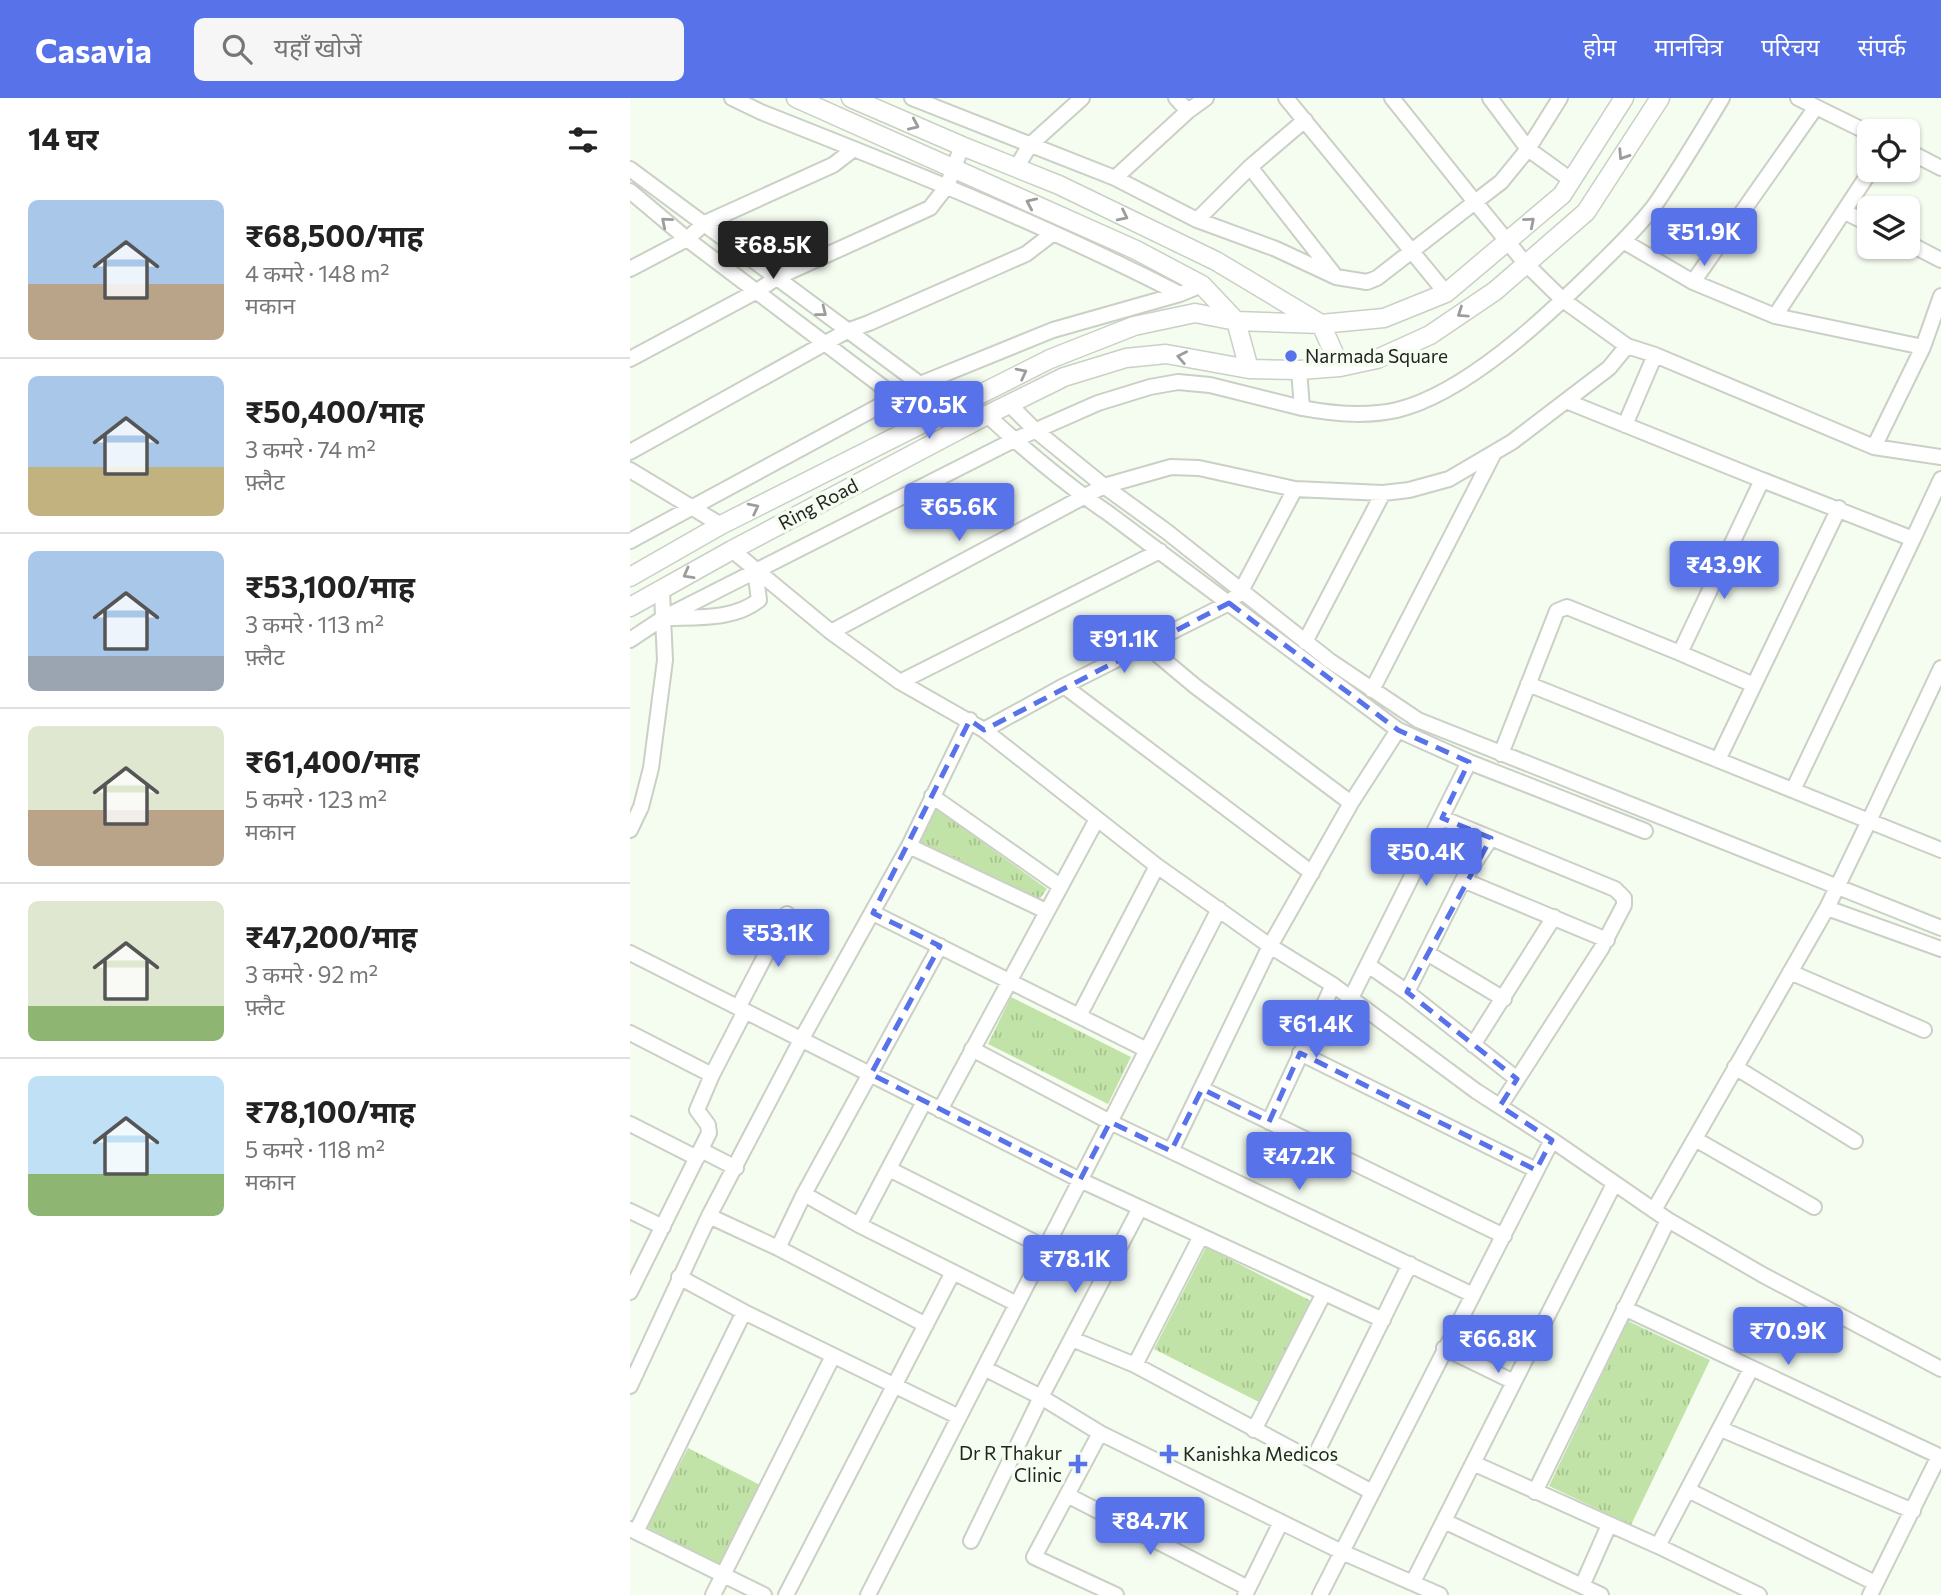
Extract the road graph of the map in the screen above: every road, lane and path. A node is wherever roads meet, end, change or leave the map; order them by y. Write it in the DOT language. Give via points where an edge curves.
graph roads {
  1 [pos="732,98"];
  2 [pos="796,98"];
  3 [pos="852,98"];
  4 [pos="912,98"];
  5 [pos="1176,98"];
  6 [pos="1206,98"];
  7 [pos="1286,98"];
  8 [pos="1392,98"];
  9 [pos="1490,98"];
  10 [pos="1560,98"];
  11 [pos="1624,98"];
  12 [pos="1660,98"];
  13 [pos="1723,98"];
  14 [pos="1798,98"];
  15 [pos="1075,101"];
  16 [pos="764,105"];
  17 [pos="1816,107"];
  18 [pos="1188,111"];
  19 [pos="1305,120"];
  20 [pos="1857,127"];
  21 [pos="1030,145"];
  22 [pos="962,146"];
  23 [pos="854,149"];
  24 [pos="1528,149"];
  25 [pos="1920,157"];
  26 [pos="1250,167"];
  27 [pos="1016,168"];
  28 [pos="1941,168"];
  29 [pos="954,169"];
  30 [pos="632,172"];
  31 [pos="1115,178"];
  32 [pos="1571,180"];
  33 [pos="1864,182"];
  34 [pos="947,186"];
  35 [pos="630,191"];
  36 [pos="1475,202"];
  37 [pos="1845,212"];
  38 [pos="1857,218"];
  39 [pos="1198,220"];
  40 [pos="705,223"];
  41 [pos="1052,234"];
  42 [pos="687,239"];
  43 [pos="1508,240"];
  44 [pos="1623,241"];
  45 [pos="1920,249"];
  46 [pos="1411,251"];
  47 [pos="1941,260"];
  48 [pos="1525,263"];
  49 [pos="630,269"];
  50 [pos="1336,276"];
  51 [pos="778,278"];
  52 [pos="1693,282"];
  53 [pos="1202,285"];
  54 [pos="757,291"];
  55 [pos="1446,293"];
  56 [pos="1180,294"];
  57 [pos="1941,296"];
  58 [pos="1563,300"];
  59 [pos="1775,316"];
  60 [pos="1236,321"];
  61 [pos="1321,324"];
  62 [pos="847,331"];
  63 [pos="825,343"];
  64 [pos="1627,346"];
  65 [pos="1923,347"];
  66 [pos="1655,355"];
  67 [pos="630,359"];
  68 [pos="1340,367"];
  69 [pos="1249,369"];
  70 [pos="1299,370"];
  71 [pos="920,384"];
  72 [pos="896,397"];
  73 [pos="1566,401"];
  74 [pos="1009,404"];
  75 [pos="1301,408"];
  76 [pos="987,415"];
  77 [pos="1625,425"];
  78 [pos="1035,430"];
  79 [pos="1014,440"];
  80 [pos="1874,447"];
  81 [pos="630,452"];
  82 [pos="1494,453"];
  83 [pos="1941,457"];
  84 [pos="630,470"];
  85 [pos="1941,479"];
  86 [pos="1762,480"];
  87 [pos="1104,486"];
  88 [pos="1294,489"];
  89 [pos="1383,493"];
  90 [pos="1083,496"];
  91 [pos="691,507"];
  92 [pos="1839,508"];
  93 [pos="720,525"];
  94 [pos="1913,539"];
  95 [pos="630,541"];
  96 [pos="732,550"];
  97 [pos="1160,551"];
  98 [pos="648,567"];
  99 [pos="755,570"];
  100 [pos="630,577"];
  101 [pos="662,589"];
  102 [pos="1241,591"];
  103 [pos="1229,603"];
  104 [pos="630,607"];
  105 [pos="663,618"];
  106 [pos="831,632"];
  107 [pos="630,640"];
  108 [pos="1305,642"];
  109 [pos="1146,645"];
  110 [pos="1680,653"];
  111 [pos="1941,668"];
  112 [pos="900,682"];
  113 [pos="1528,684"];
  114 [pos="1754,685"];
  115 [pos="1063,686"];
  116 [pos="1372,690"];
  117 [pos="970,720"];
  118 [pos="984,730"];
  119 [pos="1398,730"];
  120 [pos="1483,746"];
  121 [pos="1501,754"];
  122 [pos="1718,760"];
  123 [pos="1472,763"];
  124 [pos="1793,790"];
  125 [pos="932,796"];
  126 [pos="1351,803"];
  127 [pos="1442,818"];
  128 [pos="1097,819"];
  129 [pos="1869,821"];
  130 [pos="630,830"];
  131 [pos="1645,831"];
  132 [pos="1491,838"];
  133 [pos="909,846"];
  134 [pos="1941,850"];
  135 [pos="1157,866"];
  136 [pos="1312,873"];
  137 [pos="1463,880"];
  138 [pos="1060,886"];
  139 [pos="1838,887"];
  140 [pos="1827,908"];
  141 [pos="1219,909"];
  142 [pos="1046,911"];
  143 [pos="873,913"];
  144 [pos="788,914"];
  145 [pos="1554,917"];
  146 [pos="1941,928"];
  147 [pos="1607,940"];
  148 [pos="940,946"];
  149 [pos="1270,946"];
  150 [pos="1941,949"];
  151 [pos="630,953"];
  152 [pos="1427,953"];
  153 [pos="1368,965"];
  154 [pos="1790,972"];
  155 [pos="1010,981"];
  156 [pos="1334,985"];
  157 [pos="1407,992"];
  158 [pos="1352,998"];
  159 [pos="1504,999"];
  160 [pos="741,1009"];
  161 [pos="1079,1016"];
  162 [pos="1924,1030"];
  163 [pos="630,1033"];
  164 [pos="801,1040"];
  165 [pos="1473,1045"];
  166 [pos="972,1049"];
  167 [pos="1147,1050"];
  168 [pos="1300,1053"];
  169 [pos="1735,1067"];
  170 [pos="871,1074"];
  171 [pos="712,1075"];
  172 [pos="1517,1079"];
  173 [pos="1202,1090"];
  174 [pos="924,1102"];
  175 [pos="1500,1106"];
  176 [pos="940,1110"];
  177 [pos="1110,1122"];
  178 [pos="1269,1122"];
  179 [pos="630,1124"];
  180 [pos="1696,1139"];
  181 [pos="1552,1140"];
  182 [pos="1855,1142"];
  183 [pos="1171,1151"];
  184 [pos="699,1154"];
  185 [pos="736,1168"];
  186 [pos="889,1169"];
  187 [pos="1536,1170"];
  188 [pos="1080,1180"];
  189 [pos="1615,1184"];
  190 [pos="804,1194"];
  191 [pos="1814,1207"];
  192 [pos="1140,1208"];
  193 [pos="1654,1210"];
  194 [pos="630,1211"];
  195 [pos="709,1216"];
  196 [pos="1668,1220"];
  197 [pos="859,1225"];
  198 [pos="663,1227"];
  199 [pos="1200,1236"];
  200 [pos="1504,1236"];
  201 [pos="1044,1247"];
  202 [pos="778,1248"];
  203 [pos="1410,1264"];
  204 [pos="953,1272"];
  205 [pos="679,1277"];
  206 [pos="630,1292"];
  207 [pos="1324,1293"];
  208 [pos="1471,1294"];
  209 [pos="1017,1304"];
  210 [pos="1624,1308"];
  211 [pos="744,1312"];
  212 [pos="1383,1320"];
  213 [pos="926,1325"];
  214 [pos="1072,1339"];
  215 [pos="1444,1348"];
  216 [pos="833,1356"];
  217 [pos="1135,1365"];
  218 [pos="984,1368"];
  219 [pos="1751,1369"];
  220 [pos="1941,1369"];
  221 [pos="632,1379"];
  222 [pos="1514,1382"];
  223 [pos="894,1386"];
  224 [pos="1041,1397"];
  225 [pos="959,1417"];
  226 [pos="1721,1429"];
  227 [pos="1254,1430"];
  228 [pos="1100,1433"];
  229 [pos="1940,1457"];
  230 [pos="1313,1460"];
  231 [pos="1472,1463"];
  232 [pos="1688,1490"];
  233 [pos="1372,1492"];
  234 [pos="1535,1492"];
  235 [pos="1067,1495"];
  236 [pos="1913,1511"];
  237 [pos="1444,1521"];
  238 [pos="1281,1522"];
  239 [pos="1609,1525"];
  240 [pos="633,1531"];
  241 [pos="971,1541"];
  242 [pos="1658,1546"];
  243 [pos="1342,1552"];
  244 [pos="723,1575"];
  245 [pos="1413,1583"];
  246 [pos="1582,1586"];
  247 [pos="1872,1589"];
  248 [pos="1246,1592"];
  249 [pos="872,1594"];
  250 [pos="713,1595"];
  251 [pos="764,1595"];
  252 [pos="786,1595"];
  253 [pos="1116,1595"];
  254 [pos="1321,1595"];
  255 [pos="1440,1595"];
  256 [pos="1601,1595"];
  257 [pos="1759,1595"];
  1 -- 16 [label="street"];
  2 -- 29 [label="main road"];
  3 -- 22 [label="main road, one-way"];
  4 -- 21 [label="street"];
  5 -- 18 [label="street"];
  6 -- 18 [label="street"];
  7 -- 19 [label="street"];
  8 -- 36 [label="street"];
  9 -- 24 [label="street"];
  10 -- 24 [label="street"];
  11 -- 32 [label="main road, Ring Road"];
  12 -- 48 [label="main road, Ring Road, one-way" via="1586,212"];
  13 -- 44 [label="street" via="1656,204"];
  14 -- 17 [label="street"];
  15 -- 21 [label="street"];
  16 -- 23 [label="street"];
  17 -- 20 [label="street"];
  17 -- 52 [label="street"];
  18 -- 31 [label="street"];
  19 -- 26 [label="street"];
  19 -- 46 [label="street"];
  21 -- 27 [label="street"];
  21 -- 31 [label="street"];
  22 -- 27 [label="main road"];
  22 -- 29 [label="street"];
  23 -- 34 [label="street"];
  23 -- 40 [label="street" via="833,165"];
  24 -- 32 [label="street"];
  24 -- 36 [label="street" via="1500,182"];
  25 -- 28 [label="street"];
  26 -- 39 [label="street"];
  26 -- 50 [label="street"];
  27 -- 61 [label="main road, one-way" via="1216,261"];
  29 -- 34 [label="street"];
  53 -- 29 [label="main road, one-way" via="1136,250"];
  30 -- 40 [label="street"];
  31 -- 39 [label="street"];
  43 -- 32 [label="main road, Ring Road, one-way" via="1562,195"];
  33 -- 37 [label="street"];
  34 -- 41 [label="street"];
  34 -- 51 [label="street" via="918,215"];
  42 -- 35 [label="street, one-way"];
  36 -- 43 [label="street"];
  36 -- 46 [label="street"];
  37 -- 38 [label="street"];
  37 -- 59 [label="street"];
  39 -- 50 [label="street"];
  40 -- 42 [label="street"];
  40 -- 51 [label="street"];
  41 -- 56 [label="street"];
  41 -- 62 [label="street" via="1026,254"];
  42 -- 49 [label="street"];
  42 -- 54 [label="street"];
  43 -- 48 [label="street"];
  43 -- 55 [label="main road, Ring Road"];
  44 -- 52 [label="street"];
  44 -- 58 [label="street"];
  45 -- 47 [label="street"];
  46 -- 50 [label="street" via="1367,282"];
  46 -- 55 [label="street"];
  48 -- 58 [label="street"];
  48 -- 68 [label="main road, Ring Road, one-way" via="1495,291 1430,335 1377,359"];
  51 -- 54 [label="street"];
  51 -- 62 [label="street, one-way"];
  52 -- 59 [label="street"];
  53 -- 56 [label="street"];
  53 -- 60 [label="main road"];
  54 -- 63 [label="street"];
  54 -- 67 [label="street"];
  55 -- 61 [label="main road, Ring Road" via="1384,318"];
  56 -- 71 [label="street" via="1053,330"];
  57 -- 65 [label="street"];
  58 -- 64 [label="street"];
  58 -- 75 [label="street" via="1448,390 1399,410 1378,413 1332,414"];
  59 -- 65 [label="street"];
  60 -- 61 [label="main road, Ring Road"];
  60 -- 69 [label="main road"];
  93 -- 60 [label="main road, Ring Road, one-way" via="1050,359 1134,326 1195,313"];
  61 -- 68 [label="main road"];
  62 -- 63 [label="street"];
  62 -- 71 [label="street"];
  63 -- 72 [label="street"];
  63 -- 81 [label="street"];
  64 -- 66 [label="street"];
  64 -- 73 [label="street" via="1609,368"];
  65 -- 80 [label="street"];
  66 -- 77 [label="street"];
  66 -- 80 [label="street"];
  68 -- 70 [label="main road, Ring Road"];
  69 -- 70 [label="main road, Ring Road"];
  69 -- 74 [label="main road, Ring Road, one-way" via="1166,354 1126,358 1065,377"];
  70 -- 75 [label="street"];
  71 -- 72 [label="street"];
  72 -- 91 [label="street"];
  73 -- 77 [label="street"];
  73 -- 82 [label="street"];
  74 -- 76 [label="main road, Ring Road"];
  74 -- 78 [label="street"];
  75 -- 78 [label="street" via="1210,385 1178,382 1098,402"];
  76 -- 79 [label="street"];
  76 -- 96 [label="main road, Ring Road"];
  77 -- 86 [label="street"];
  78 -- 79 [label="street"];
  78 -- 87 [label="street"];
  79 -- 90 [label="street"];
  79 -- 99 [label="street"];
  80 -- 83 [label="street"];
  82 -- 89 [label="street" via="1449,478"];
  82 -- 116 [label="street"];
  84 -- 91 [label="street"];
  85 -- 94 [label="street"];
  86 -- 92 [label="street"];
  86 -- 110 [label="street"];
  87 -- 88 [label="street" via="1171,467 1199,468"];
  87 -- 90 [label="street"];
  87 -- 102 [label="street"];
  88 -- 89 [label="street"];
  88 -- 102 [label="street"];
  89 -- 108 [label="street"];
  90 -- 97 [label="street"];
  90 -- 106 [label="street"];
  91 -- 93 [label="street"];
  91 -- 95 [label="street"];
  92 -- 94 [label="street"];
  92 -- 114 [label="street"];
  93 -- 98 [label="main road, Ring Road"];
  94 -- 124 [label="street"];
  96 -- 99 [label="street"];
  96 -- 101 [label="main road, Ring Road, one-way"];
  97 -- 103 [label="street"];
  97 -- 112 [label="street"];
  98 -- 100 [label="main road, Ring Road"];
  98 -- 101 [label="main road"];
  99 -- 105 [label="street"];
  99 -- 105 [label="street" via="759,600 749,608 710,617"];
  99 -- 106 [label="street"];
  101 -- 104 [label="main road, Ring Road"];
  101 -- 105 [label="street"];
  102 -- 103 [label="street"];
  102 -- 108 [label="street"];
  103 -- 109 [label="street"];
  103 -- 119 [label="street"];
  105 -- 107 [label="street"];
  105 -- 130 [label="street" via="665,660 651,768"];
  106 -- 112 [label="street"];
  108 -- 116 [label="street"];
  109 -- 115 [label="street"];
  109 -- 126 [label="street"];
  110 -- 113 [label="street" via="1561,608"];
  110 -- 114 [label="street"];
  111 -- 129 [label="street"];
  112 -- 117 [label="street"];
  113 -- 121 [label="street"];
  113 -- 122 [label="street"];
  114 -- 122 [label="street"];
  115 -- 118 [label="street"];
  115 -- 136 [label="street"];
  116 -- 120 [label="street" via="1418,720"];
  117 -- 118 [label="street"];
  117 -- 125 [label="street"];
  118 -- 128 [label="street"];
  119 -- 123 [label="street"];
  119 -- 126 [label="street"];
  120 -- 121 [label="street"];
  120 -- 123 [label="street"];
  121 -- 139 [label="street"];
  122 -- 124 [label="street"];
  123 -- 127 [label="street"];
  123 -- 131 [label="street"];
  124 -- 129 [label="street"];
  125 -- 133 [label="street"];
  125 -- 138 [label="street"];
  126 -- 136 [label="street"];
  127 -- 132 [label="street"];
  127 -- 153 [label="street"];
  128 -- 135 [label="street"];
  128 -- 138 [label="street"];
  129 -- 134 [label="street"];
  129 -- 139 [label="street"];
  132 -- 137 [label="street"];
  132 -- 147 [label="street" via="1621,893 1624,905"];
  133 -- 142 [label="street"];
  133 -- 143 [label="street"];
  135 -- 141 [label="street"];
  135 -- 161 [label="street"];
  136 -- 149 [label="street"];
  137 -- 145 [label="street"];
  137 -- 152 [label="street"];
  138 -- 142 [label="street"];
  139 -- 140 [label="street"];
  139 -- 146 [label="street"];
  140 -- 150 [label="street"];
  140 -- 154 [label="street"];
  141 -- 149 [label="street"];
  141 -- 167 [label="street"];
  142 -- 155 [label="street"];
  143 -- 148 [label="street"];
  143 -- 164 [label="street"];
  144 -- 160 [label="street"];
  145 -- 147 [label="street"];
  145 -- 159 [label="street"];
  147 -- 172 [label="street"];
  148 -- 155 [label="street"];
  148 -- 170 [label="street"];
  149 -- 156 [label="street"];
  149 -- 173 [label="street"];
  151 -- 160 [label="street"];
  152 -- 157 [label="street"];
  152 -- 159 [label="street"];
  153 -- 157 [label="street"];
  153 -- 158 [label="street"];
  154 -- 162 [label="street"];
  154 -- 169 [label="street"];
  155 -- 161 [label="street"];
  155 -- 166 [label="street"];
  156 -- 158 [label="street"];
  156 -- 168 [label="street"];
  157 -- 165 [label="street"];
  158 -- 175 [label="street"];
  159 -- 165 [label="street"];
  160 -- 164 [label="street"];
  160 -- 171 [label="street"];
  161 -- 167 [label="street"];
  163 -- 171 [label="street"];
  164 -- 170 [label="street"];
  164 -- 185 [label="street"];
  165 -- 172 [label="street"];
  166 -- 176 [label="street"];
  166 -- 177 [label="street"];
  167 -- 177 [label="street"];
  168 -- 178 [label="street"];
  168 -- 187 [label="street"];
  169 -- 180 [label="street"];
  169 -- 182 [label="street"];
  170 -- 174 [label="street"];
  170 -- 190 [label="street"];
  171 -- 184 [label="street" via="697,1110 709,1129"];
  172 -- 175 [label="street"];
  173 -- 178 [label="street"];
  173 -- 183 [label="street"];
  174 -- 176 [label="street"];
  174 -- 186 [label="street"];
  175 -- 181 [label="street"];
  176 -- 188 [label="street"];
  177 -- 183 [label="street"];
  177 -- 188 [label="street"];
  178 -- 200 [label="street"];
  179 -- 184 [label="street"];
  180 -- 191 [label="street"];
  180 -- 193 [label="street"];
  181 -- 187 [label="street"];
  181 -- 189 [label="street"];
  183 -- 203 [label="street"];
  184 -- 185 [label="street"];
  184 -- 198 [label="street"];
  185 -- 195 [label="street"];
  186 -- 197 [label="street"];
  186 -- 201 [label="street"];
  187 -- 200 [label="street"];
  188 -- 192 [label="street"];
  188 -- 201 [label="street"];
  189 -- 193 [label="street"];
  189 -- 222 [label="street"];
  190 -- 197 [label="street"];
  190 -- 202 [label="street"];
  192 -- 199 [label="street"];
  192 -- 214 [label="street"];
  193 -- 196 [label="street"];
  194 -- 198 [label="street"];
  195 -- 202 [label="street"];
  195 -- 205 [label="street"];
  196 -- 210 [label="street"];
  196 -- 220 [label="street"];
  197 -- 204 [label="street"];
  198 -- 206 [label="street"];
  199 -- 207 [label="street"];
  199 -- 217 [label="street"];
  200 -- 208 [label="street"];
  201 -- 209 [label="street"];
  202 -- 213 [label="street"];
  203 -- 208 [label="street"];
  203 -- 212 [label="street"];
  204 -- 209 [label="street"];
  204 -- 213 [label="street"];
  205 -- 211 [label="street"];
  205 -- 221 [label="street"];
  207 -- 212 [label="street"];
  207 -- 227 [label="street"];
  208 -- 215 [label="street"];
  209 -- 218 [label="street"];
  210 -- 219 [label="street"];
  210 -- 234 [label="street"];
  211 -- 216 [label="street"];
  211 -- 240 [label="street"];
  212 -- 230 [label="street"];
  213 -- 223 [label="street"];
  214 -- 217 [label="street"];
  214 -- 224 [label="street"];
  215 -- 222 [label="street"];
  215 -- 233 [label="street"];
  216 -- 223 [label="street"];
  216 -- 244 [label="street"];
  217 -- 227 [label="street"];
  218 -- 224 [label="street"];
  218 -- 225 [label="street"];
  219 -- 226 [label="street"];
  219 -- 229 [label="street"];
  222 -- 231 [label="street"];
  223 -- 225 [label="street"];
  223 -- 252 [label="street"];
  224 -- 228 [label="street"];
  224 -- 241 [label="street"];
  225 -- 249 [label="street"];
  226 -- 232 [label="street"];
  226 -- 236 [label="street"];
  227 -- 230 [label="street"];
  228 -- 235 [label="street"];
  228 -- 238 [label="street"];
  229 -- 236 [label="street"];
  230 -- 233 [label="street"];
  231 -- 234 [label="street"];
  231 -- 237 [label="street"];
  232 -- 242 [label="street"];
  232 -- 247 [label="street"];
  233 -- 243 [label="street"];
  234 -- 239 [label="street"];
  235 -- 248 [label="street"];
  235 -- 253 [label="street" via="1034,1557"];
  236 -- 247 [label="street"];
  237 -- 245 [label="street"];
  237 -- 246 [label="street"];
  238 -- 243 [label="street"];
  238 -- 248 [label="street"];
  239 -- 242 [label="street"];
  239 -- 246 [label="street"];
  240 -- 244 [label="street"];
  242 -- 257 [label="street"];
  243 -- 245 [label="street"];
  243 -- 254 [label="street"];
  244 -- 250 [label="street"];
  244 -- 251 [label="street"];
  245 -- 255 [label="street"];
  246 -- 256 [label="street"];
}
